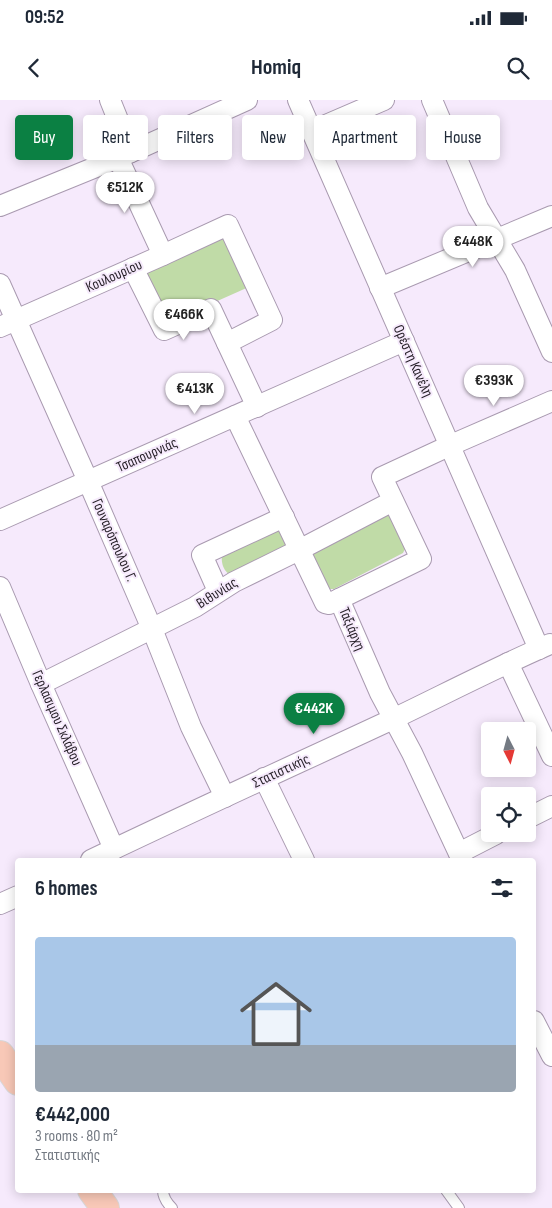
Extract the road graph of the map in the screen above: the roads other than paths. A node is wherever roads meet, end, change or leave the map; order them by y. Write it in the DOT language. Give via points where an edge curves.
graph roads {
  1 [pos="110,100"];
  2 [pos="248,100"];
  3 [pos="298,100"];
  4 [pos="384,100"];
  5 [pos="432,100"];
  6 [pos="114,115"];
  7 [pos="312,131"];
  8 [pos="148,144"];
  9 [pos="112,160"];
  10 [pos="126,160"];
  11 [pos="0,206"];
  12 [pos="552,216"];
  13 [pos="496,239"];
  14 [pos="163,255"];
  15 [pos="133,268"];
  16 [pos="0,284"];
  17 [pos="380,288"];
  18 [pos="8,323"];
  19 [pos="404,341"];
  20 [pos="227,342"];
  21 [pos="552,352"];
  22 [pos="552,400"];
  23 [pos="257,406"];
  24 [pos="235,416"];
  25 [pos="451,445"];
  26 [pos="88,481"];
  27 [pos="393,501"];
  28 [pos="284,517"];
  29 [pos="0,520"];
  30 [pos="300,550"];
  31 [pos="0,587"];
  32 [pos="218,591"];
  33 [pos="339,599"];
  34 [pos="152,629"];
  35 [pos="546,646"];
  36 [pos="508,663"];
  37 [pos="41,684"];
  38 [pos="393,719"];
  39 [pos="552,756"];
  40 [pos="264,778"];
  41 [pos="226,797"];
  42 [pos="552,806"];
  43 [pos="536,814"];
  44 [pos="483,842"];
  45 [pos="114,849"];
  46 [pos="460,856"];
  47 [pos="95,858"];
  48 [pos="303,858"];
  49 [pos="15,897"];
  50 [pos="0,904"];
  51 [pos="536,1025"];
  52 [pos="0,1055"];
  53 [pos="552,1056"];
  54 [pos="15,1077"];
  55 [pos="94,1193"];
  56 [pos="163,1193"];
  57 [pos="448,1193"];
  58 [pos="105,1208"];
  59 [pos="172,1208"];
  60 [pos="458,1208"];
  1 -- 6 [label="street"];
  2 -- 8 [label="street"];
  3 -- 7 [label="street, Ορέστη Κανέλη"];
  4 -- 7 [label="street"];
  5 -- 13 [label="street" via="478,208"];
  7 -- 17 [label="street, Ορέστη Κανέλη"];
  9 -- 11 [label="street"];
  10 -- 14 [label="street"];
  12 -- 13 [label="street"];
  13 -- 17 [label="street"];
  13 -- 21 [label="street" via="515,270"];
  14 -- 15 [label="street, Κουλουρίου"];
  14 -- 20 [label="street, Κουλουρίου" via="228,225 272,320"];
  15 -- 18 [label="street, Κουλουρίου"];
  15 -- 20 [label="street" via="164,330 211,309"];
  16 -- 18 [label="street, Γουναρόπουλου Γ."];
  17 -- 19 [label="street, Ορέστη Κανέλη"];
  18 -- 26 [label="street, Γουναρόπουλου Γ."];
  19 -- 23 [label="street, Τσαπουρνιάς"];
  19 -- 25 [label="street, Ορέστη Κανέλη"];
  20 -- 23 [label="street"];
  22 -- 25 [label="street"];
  23 -- 24 [label="street, Τσαπουρνιάς"];
  24 -- 26 [label="street, Τσαπουρνιάς"];
  24 -- 28 [label="street, Ταξιάρχη"];
  25 -- 27 [label="street" via="382,477"];
  25 -- 35 [label="street, Ορέστη Κανέλη"];
  26 -- 29 [label="street, Τσαπουρνιάς"];
  26 -- 34 [label="street, Γουναρόπουλου Γ."];
  27 -- 30 [label="street, Βιθυνίας"];
  27 -- 33 [label="street" via="421,559"];
  28 -- 30 [label="street, Ταξιάρχη"];
  28 -- 32 [label="street" via="202,555"];
  30 -- 32 [label="street, Βιθυνίας"];
  30 -- 33 [label="street, Ταξιάρχη" via="326,603"];
  31 -- 37 [label="street, Γερλασιμου Σκλάβου"];
  32 -- 34 [label="street, Βιθυνίας"];
  33 -- 38 [label="street, Ταξιάρχη"];
  34 -- 37 [label="street, Βιθυνίας"];
  34 -- 41 [label="street, Γουναρόπουλου Γ." via="191,727"];
  35 -- 36 [label="street, Στατιστικής"];
  36 -- 38 [label="street, Στατιστικής"];
  36 -- 39 [label="street"];
  37 -- 45 [label="street, Γερλασιμου Σκλάβου"];
  38 -- 40 [label="street, Στατιστικής"];
  38 -- 46 [label="street, Ταξιάρχη"];
  40 -- 41 [label="street, Στατιστικής"];
  40 -- 48 [label="street"];
  41 -- 45 [label="street, Στατιστικής"];
  42 -- 43 [label="street"];
  44 -- 46 [label="street"];
  45 -- 47 [label="street, Στατιστικής"];
  49 -- 50 [label="street"];
  51 -- 53 [label="street"];
  52 -- 54 [label="main road"];
  55 -- 58 [label="main road"];
  56 -- 59 [label="lane"];
  57 -- 60 [label="lane"];
}
